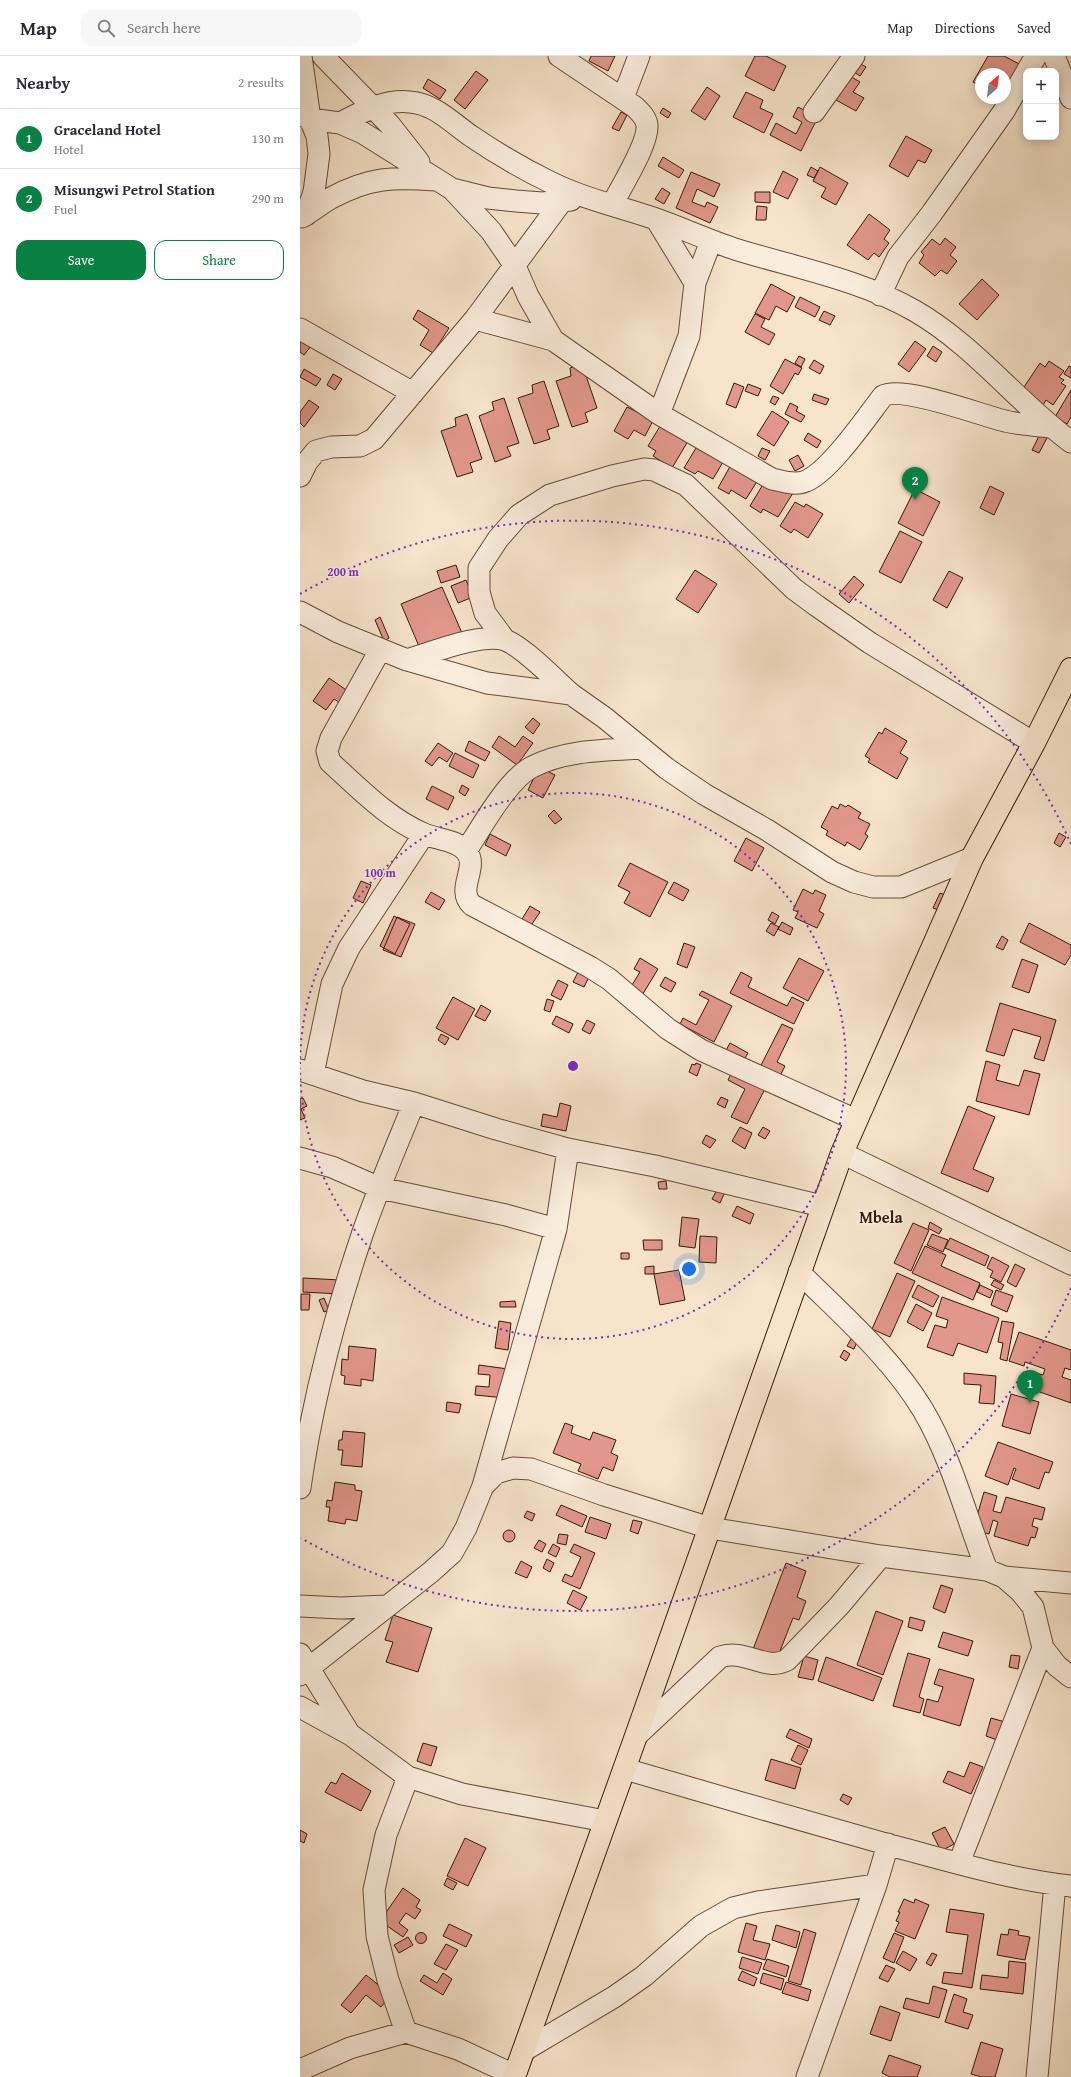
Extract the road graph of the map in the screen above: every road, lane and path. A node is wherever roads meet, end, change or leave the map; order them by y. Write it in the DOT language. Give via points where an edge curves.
graph roads {
  1 [pos="301,56"];
  2 [pos="323,56"];
  3 [pos="559,56"];
  4 [pos="639,56"];
  5 [pos="854,56"];
  6 [pos="1036,56"];
  7 [pos="1054,56"];
  8 [pos="1028,68"];
  9 [pos="1023,77"];
  10 [pos="623,98"];
  11 [pos="1071,98"];
  12 [pos="373,107"];
  13 [pos="814,112"];
  14 [pos="305,117"];
  15 [pos="340,123"];
  16 [pos="440,181"];
  17 [pos="588,198"];
  18 [pos="562,201"];
  19 [pos="612,204"];
  20 [pos="303,216"];
  21 [pos="656,219"];
  22 [pos="711,241"];
  23 [pos="515,266"];
  24 [pos="695,283"];
  25 [pos="880,295"];
  26 [pos="475,319"];
  27 [pos="300,329"];
  28 [pos="553,340"];
  29 [pos="413,393"];
  30 [pos="658,414"];
  31 [pos="1051,427"];
  32 [pos="1071,442"];
  33 [pos="300,476"];
  34 [pos="300,612"];
  35 [pos="505,640"];
  36 [pos="380,650"];
  37 [pos="407,660"];
  38 [pos="1071,669"];
  39 [pos="571,694"];
  40 [pos="1034,743"];
  41 [pos="642,748"];
  42 [pos="424,834"];
  43 [pos="466,851"];
  44 [pos="972,858"];
  45 [pos="306,1072"];
  46 [pos="414,1103"];
  47 [pos="856,1120"];
  48 [pos="568,1149"];
  49 [pos="842,1153"];
  50 [pos="300,1158"];
  51 [pos="380,1188"];
  52 [pos="822,1206"];
  53 [pos="556,1229"];
  54 [pos="1071,1264"];
  55 [pos="799,1272"];
  56 [pos="483,1486"];
  57 [pos="300,1488"];
  58 [pos="710,1528"];
  59 [pos="881,1556"];
  60 [pos="995,1573"];
  61 [pos="1071,1583"];
  62 [pos="300,1606"];
  63 [pos="386,1606"];
  64 [pos="1043,1648"];
  65 [pos="303,1666"];
  66 [pos="1071,1677"];
  67 [pos="300,1707"];
  68 [pos="350,1735"];
  69 [pos="636,1736"];
  70 [pos="625,1769"];
  71 [pos="408,1777"];
  72 [pos="605,1821"];
  73 [pos="888,1844"];
  74 [pos="959,1863"];
  75 [pos="876,1885"];
  76 [pos="1063,1885"];
  77 [pos="406,2032"];
  78 [pos="523,2050"];
  79 [pos="300,2070"];
  80 [pos="514,2076"];
  81 [pos="807,2077"];
  82 [pos="1037,2077"];
  1 -- 14 [label="street"];
  2 -- 12 [label="street"];
  3 -- 10 [label="street"];
  4 -- 10 [label="street"];
  5 -- 13 [label="street"];
  6 -- 8 [label="street"];
  7 -- 11 [label="street"];
  9 -- 25 [label="street" via="1004,111 898,257"];
  10 -- 19 [label="street" via="645,117 647,125 645,140"];
  12 -- 15 [label="street"];
  12 -- 16 [label="street"];
  12 -- 17 [label="street" via="391,102 411,102 430,107 508,159 550,183"];
  14 -- 15 [label="street"];
  14 -- 20 [label="street" via="316,136 319,154 314,192"];
  15 -- 16 [label="street" via="363,132"];
  16 -- 18 [label="street" via="488,198"];
  16 -- 20 [label="street" via="400,178 378,180 354,187"];
  16 -- 23 [label="street" via="492,232"];
  17 -- 18 [label="street"];
  17 -- 19 [label="street"];
  18 -- 23 [label="street"];
  19 -- 21 [label="street"];
  21 -- 22 [label="street"];
  21 -- 24 [label="street"];
  22 -- 24 [label="street"];
  22 -- 25 [label="street" via="833,277"];
  23 -- 26 [label="street"];
  23 -- 28 [label="street" via="528,296"];
  24 -- 30 [label="street" via="688,336"];
  25 -- 31 [label="street" via="915,311 949,335"];
  26 -- 28 [label="street"];
  26 -- 29 [label="street"];
  27 -- 29 [label="street"];
  28 -- 30 [label="street"];
  29 -- 33 [label="street" via="374,440 360,446 332,446 316,451"];
  30 -- 31 [label="street" via="772,479 790,483 806,482 834,459 883,396 889,393 926,398 1007,422"];
  31 -- 32 [label="street"];
  34 -- 36 [label="street"];
  35 -- 37 [label="street" via="486,637"];
  35 -- 39 [label="street" via="520,649"];
  35 -- 40 [label="street" via="485,613 478,592 479,568 493,545 519,515 550,495 612,476 654,470 686,485 794,589 817,606 870,642"];
  36 -- 37 [label="street"];
  36 -- 42 [label="street" via="331,738 327,751 330,762 384,811"];
  37 -- 39 [label="street" via="487,683"];
  38 -- 40 [label="highway"];
  39 -- 41 [label="street"];
  40 -- 44 [label="highway"];
  41 -- 43 [label="street" via="600,750 562,757 531,768 507,790"];
  41 -- 44 [label="street" via="704,794 767,830 832,872 854,882 873,887 901,888"];
  42 -- 43 [label="street" via="454,843"];
  42 -- 45 [label="street" via="349,948 332,984"];
  43 -- 47 [label="street" via="471,861 465,894 472,905 590,967 668,1029 701,1050"];
  44 -- 47 [label="highway"];
  45 -- 46 [label="street" via="363,1091"];
  46 -- 48 [label="street" via="496,1130"];
  46 -- 51 [label="street"];
  47 -- 49 [label="highway"];
  48 -- 52 [label="street" via="655,1166"];
  48 -- 53 [label="street"];
  49 -- 52 [label="highway"];
  49 -- 54 [label="street"];
  50 -- 51 [label="street" via="332,1167"];
  51 -- 53 [label="street" via="506,1215"];
  51 -- 57 [label="street" via="350,1271 328,1350 307,1439"];
  52 -- 55 [label="highway"];
  53 -- 56 [label="street"];
  55 -- 58 [label="highway"];
  55 -- 60 [label="street" via="877,1351 922,1409 936,1435"];
  56 -- 58 [label="street" via="496,1473 513,1468 532,1469 604,1496"];
  56 -- 63 [label="street" via="466,1528 452,1553 432,1572"];
  58 -- 59 [label="street"];
  58 -- 69 [label="highway"];
  59 -- 60 [label="street"];
  59 -- 69 [label="street" via="840,1606 787,1660 771,1664 742,1655 729,1654 720,1657"];
  60 -- 61 [label="street"];
  60 -- 64 [label="street" via="1020,1591 1033,1607"];
  62 -- 63 [label="street"];
  63 -- 65 [label="street"];
  64 -- 66 [label="street" via="1057,1666"];
  64 -- 74 [label="street"];
  65 -- 68 [label="street"];
  67 -- 68 [label="street"];
  68 -- 71 [label="street"];
  69 -- 70 [label="highway"];
  70 -- 72 [label="highway"];
  70 -- 73 [label="street"];
  71 -- 72 [label="street" via="462,1794"];
  71 -- 77 [label="street" via="386,1835 374,1890 377,1936 388,1980"];
  72 -- 78 [label="highway"];
  73 -- 74 [label="street"];
  73 -- 75 [label="street"];
  74 -- 76 [label="street"];
  75 -- 78 [label="street" via="733,1908 701,1926 644,1976 614,1997"];
  75 -- 81 [label="street"];
  76 -- 82 [label="street"];
  77 -- 79 [label="street" via="350,2048"];
  77 -- 80 [label="street" via="458,2049"];
  78 -- 80 [label="highway"];
}
